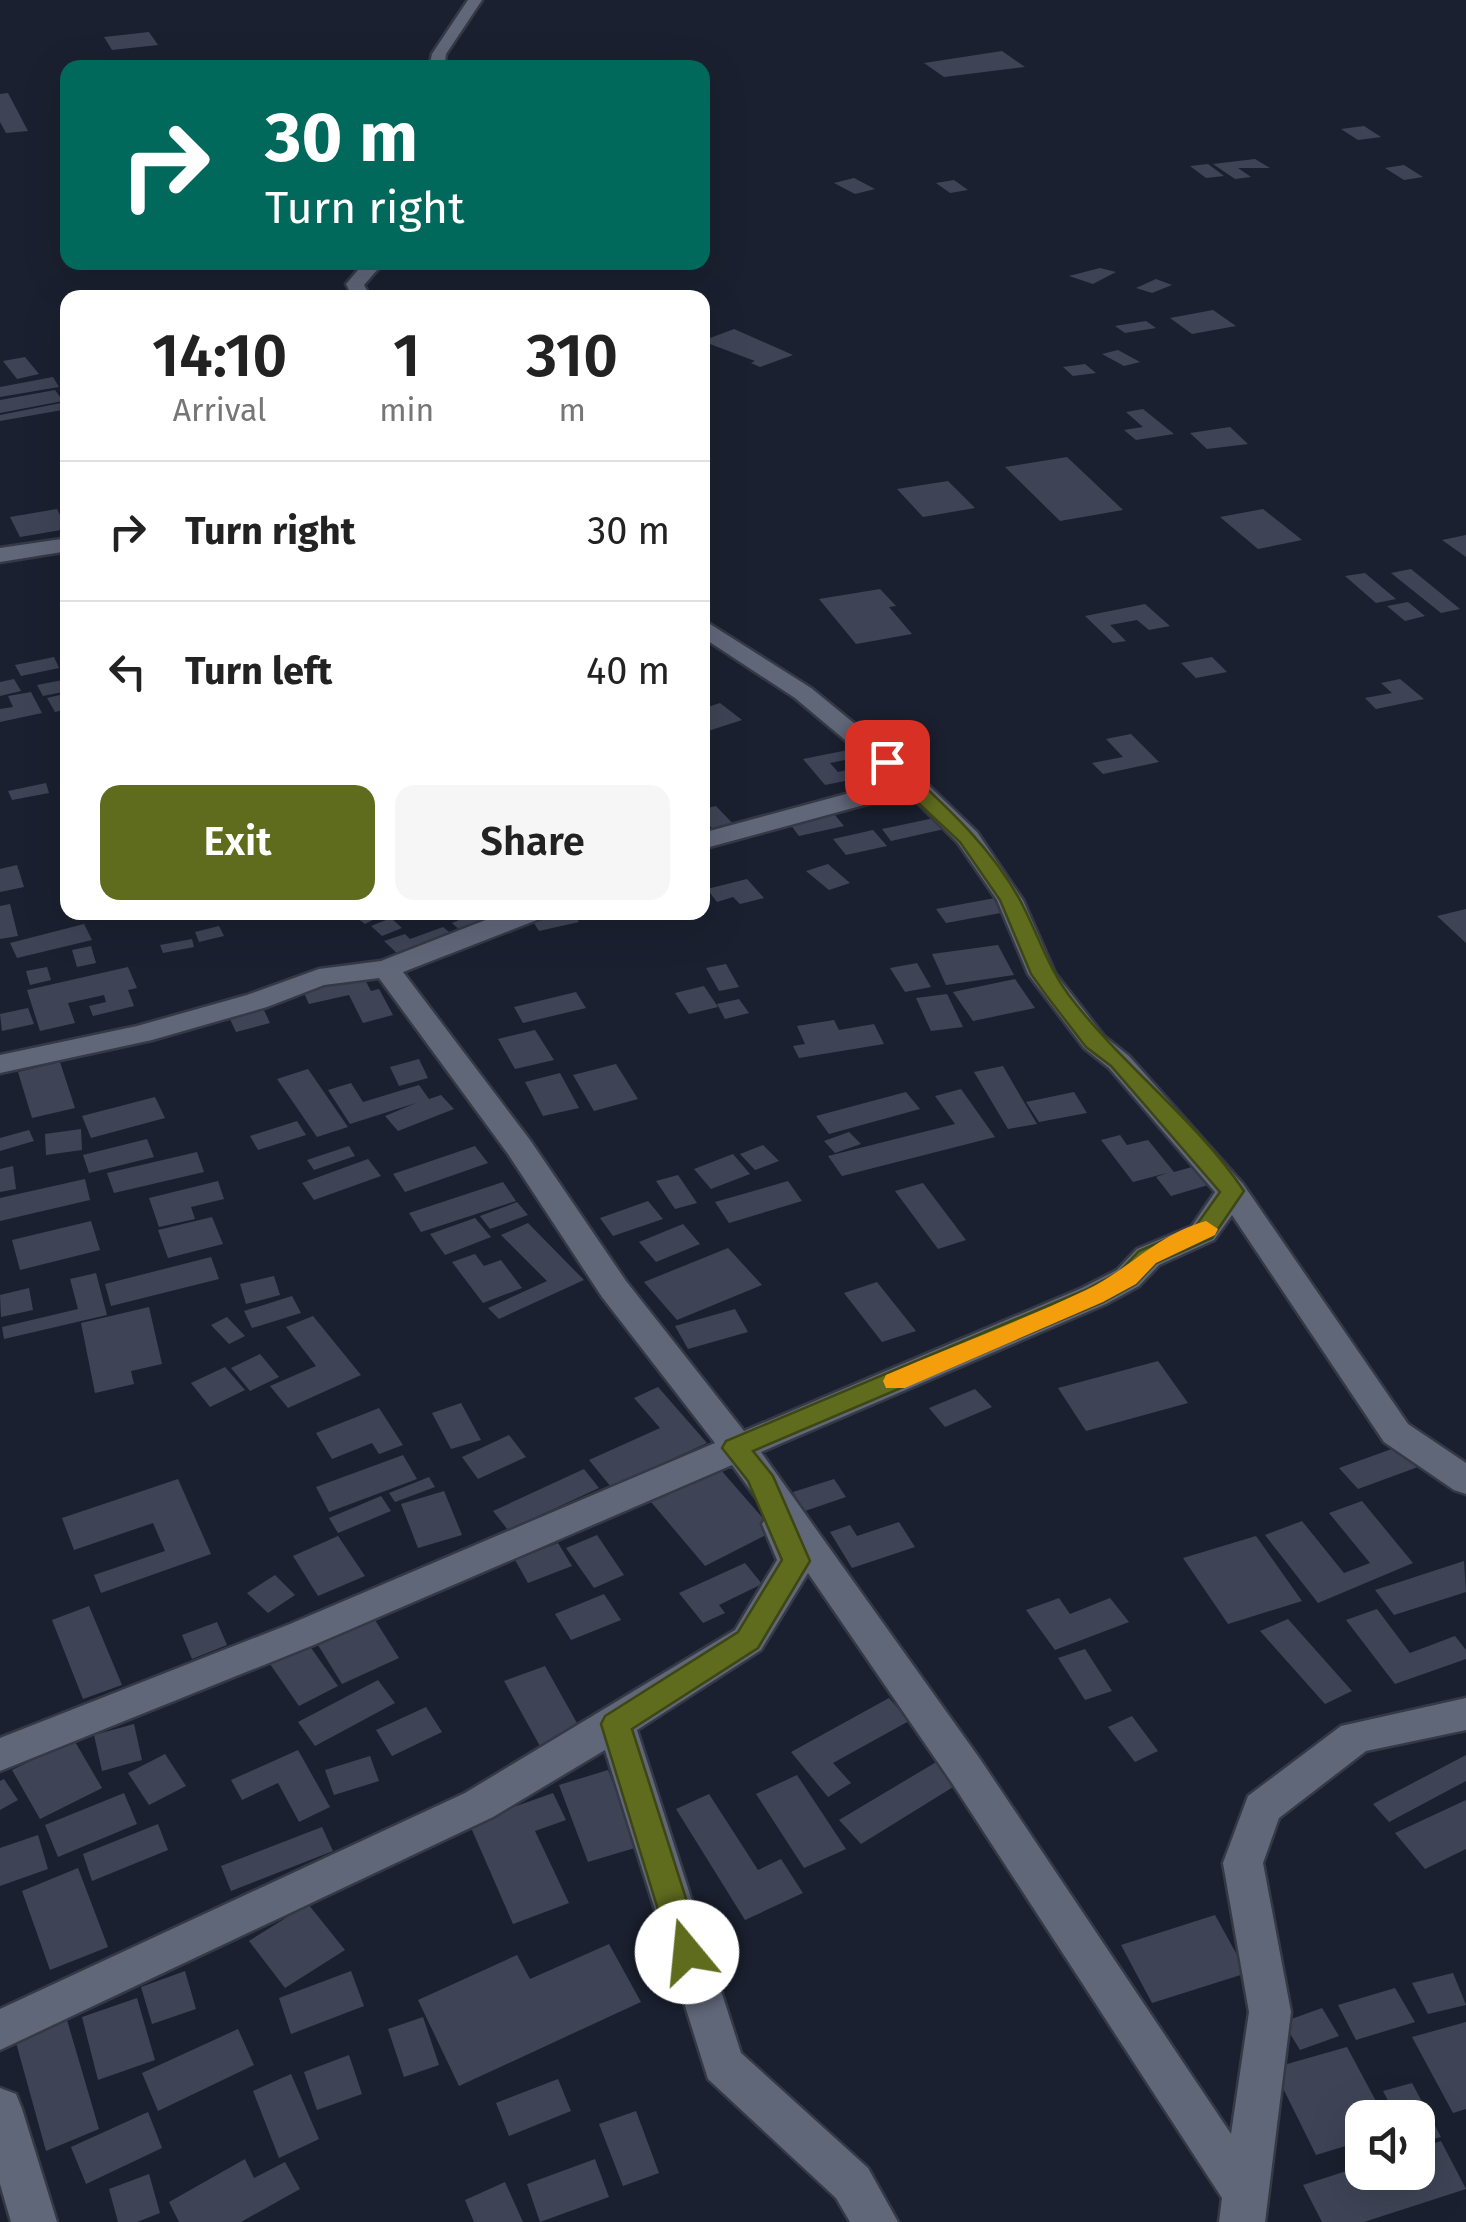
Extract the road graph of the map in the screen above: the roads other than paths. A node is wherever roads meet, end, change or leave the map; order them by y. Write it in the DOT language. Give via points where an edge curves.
graph roads {
  1 [pos="475,0"];
  2 [pos="438,60"];
  3 [pos="368,270"];
  4 [pos="358,290"];
  5 [pos="60,545"];
  6 [pos="0,555"];
  7 [pos="710,631"];
  8 [pos="914,784"];
  9 [pos="710,839"];
  10 [pos="512,920"];
  11 [pos="386,969"];
  12 [pos="0,1064"];
  13 [pos="1232,1191"];
  14 [pos="747,1462"];
  15 [pos="1466,1481"];
  16 [pos="1466,1714"];
  17 [pos="616,1724"];
  18 [pos="0,1755"];
  19 [pos="0,2030"];
  20 [pos="0,2109"];
  21 [pos="19,2203"];
  22 [pos="1245,2209"];
  23 [pos="876,2222"];
  1 -- 2 [label="street"];
  3 -- 4 [label="street" via="355,284"];
  5 -- 6 [label="street"];
  7 -- 8 [label="street" via="804,693"];
  8 -- 9 [label="street"];
  8 -- 13 [label="street" via="968,838 1000,885 1054,991"];
  10 -- 11 [label="street"];
  11 -- 12 [label="street" via="319,978 142,1034"];
  11 -- 14 [label="street" via="519,1146 614,1289"];
  13 -- 14 [label="street" via="1204,1233 1148,1257 1128,1278"];
  13 -- 15 [label="street" via="1396,1433"];
  14 -- 17 [label="street" via="796,1561 748,1640"];
  14 -- 18 [label="street"];
  14 -- 22 [label="street" via="966,1772"];
  16 -- 22 [label="street" via="1355,1737 1262,1808 1243,1862 1270,2012"];
  17 -- 19 [label="street" via="479,1805"];
  17 -- 23 [label="street" via="723,2066 852,2184"];
  20 -- 21 [label="street"];
}
